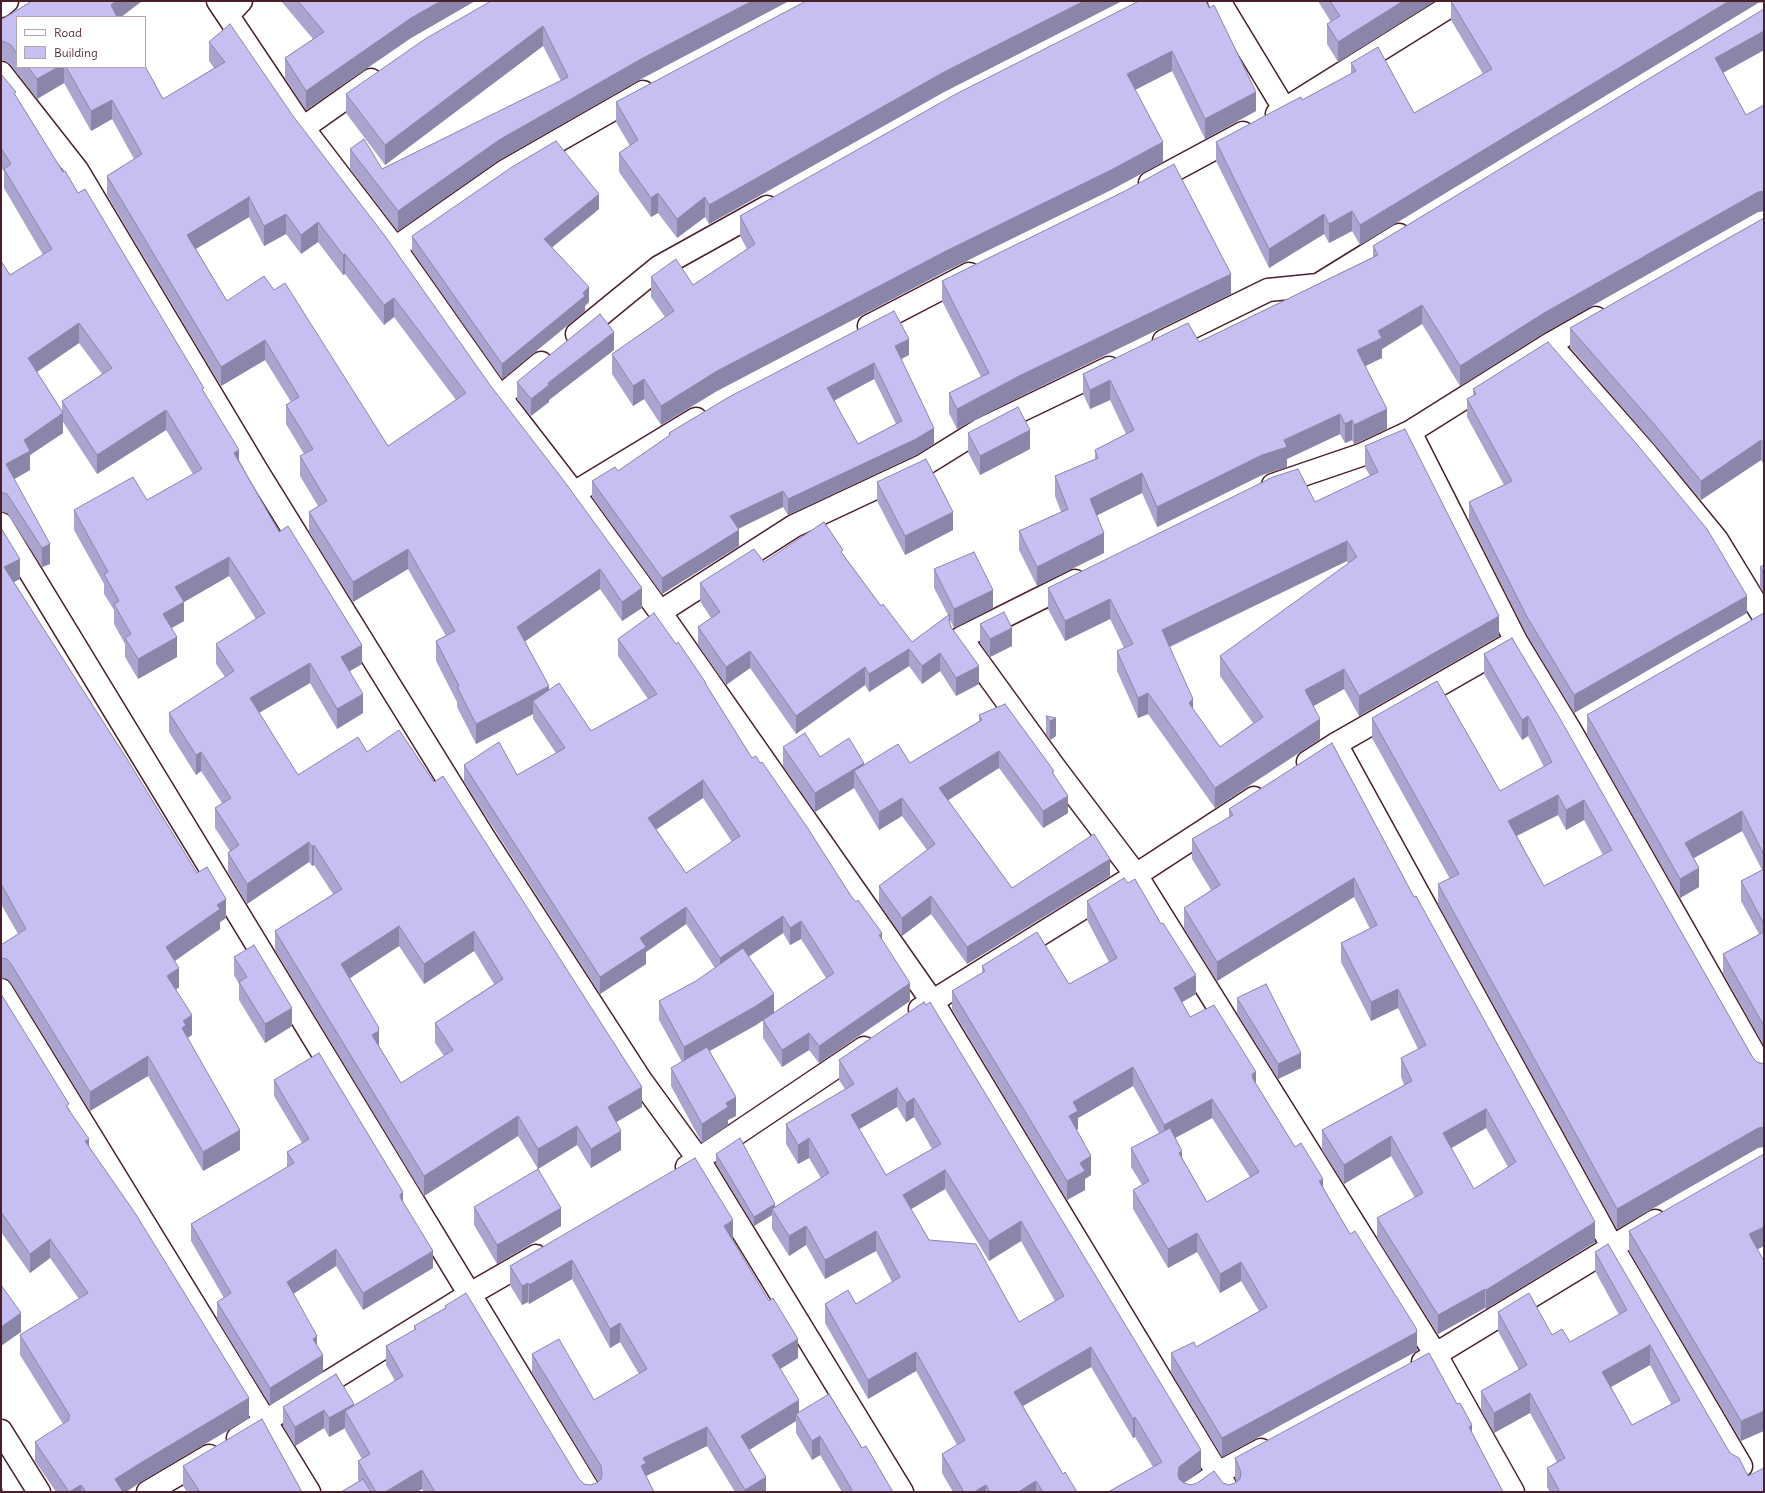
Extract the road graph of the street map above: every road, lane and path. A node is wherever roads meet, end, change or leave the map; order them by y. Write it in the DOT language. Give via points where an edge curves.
graph roads {
  1 [pos="7,1"];
  2 [pos="1219,1"];
  3 [pos="1458,1"];
  4 [pos="1,6"];
  5 [pos="229,6"];
  6 [pos="386,70"];
  7 [pos="1,73"];
  8 [pos="661,82"];
  9 [pos="1285,110"];
  10 [pos="303,128"];
  11 [pos="1130,194"];
  12 [pos="784,197"];
  13 [pos="1419,223"];
  14 [pos="396,248"];
  15 [pos="988,264"];
  16 [pos="1612,309"];
  17 [pos="848,337"];
  18 [pos="1550,344"];
  19 [pos="1149,348"];
  20 [pos="1128,359"];
  21 [pos="500,397"];
  22 [pos="716,406"];
  23 [pos="1410,432"];
  24 [pos="574,493"];
  25 [pos="1254,493"];
  26 [pos="1,524"];
  27 [pos="1090,573"];
  28 [pos="660,612"];
  29 [pos="1764,617"];
  30 [pos="1744,630"];
  31 [pos="1516,640"];
  32 [pos="1590,718"];
  33 [pos="1570,730"];
  34 [pos="1336,744"];
  35 [pos="1290,774"];
  36 [pos="1270,787"];
  37 [pos="1136,875"];
  38 [pos="1,990"];
  39 [pos="932,1001"];
  40 [pos="906,1019"];
  41 [pos="880,1036"];
  42 [pos="1764,1071"];
  43 [pos="699,1160"];
  44 [pos="672,1176"];
  45 [pos="1674,1210"];
  46 [pos="1612,1246"];
  47 [pos="551,1247"];
  48 [pos="470,1294"];
  49 [pos="1436,1355"];
  50 [pos="1408,1370"];
  51 [pos="266,1422"];
  52 [pos="1,1432"];
  53 [pos="1281,1439"];
  54 [pos="1741,1466"];
  55 [pos="1218,1473"];
  56 [pos="39,1492"];
  57 [pos="148,1492"];
  58 [pos="309,1492"];
  59 [pos="590,1492"];
  60 [pos="902,1492"];
  61 [pos="1190,1492"];
  62 [pos="1229,1492"];
  63 [pos="1513,1492"];
  1 -- 4 [label="street"];
  2 -- 9 [label="street"];
  3 -- 9 [label="street"];
  5 -- 10 [label="street"];
  6 -- 10 [label="street"];
  7 -- 43 [label="street" via="77,170 257,471 484,836 640,1079"];
  8 -- 14 [label="street" via="505,171"];
  9 -- 11 [label="street"];
  10 -- 14 [label="street"];
  12 -- 21 [label="street" via="659,268"];
  13 -- 19 [label="street" via="1318,285 1268,290"];
  14 -- 21 [label="street"];
  15 -- 17 [label="street"];
  16 -- 18 [label="street"];
  18 -- 23 [label="street"];
  18 -- 29 [label="street" via="1645,452 1717,540"];
  20 -- 28 [label="street" via="980,430 922,466 794,526"];
  21 -- 24 [label="street"];
  22 -- 24 [label="street"];
  23 -- 25 [label="street" via="1361,455"];
  23 -- 31 [label="street"];
  24 -- 28 [label="street"];
  26 -- 48 [label="street"];
  27 -- 37 [label="street" via="961,638"];
  28 -- 39 [label="street"];
  29 -- 30 [label="street"];
  31 -- 33 [label="street"];
  31 -- 34 [label="street"];
  32 -- 33 [label="street"];
  33 -- 42 [label="street"];
  34 -- 35 [label="street"];
  34 -- 46 [label="street"];
  36 -- 37 [label="street"];
  37 -- 39 [label="street"];
  37 -- 49 [label="street"];
  38 -- 51 [label="street"];
  39 -- 40 [label="street"];
  39 -- 55 [label="street"];
  41 -- 43 [label="street"];
  43 -- 44 [label="street"];
  43 -- 60 [label="street"];
  45 -- 46 [label="street"];
  46 -- 49 [label="street"];
  46 -- 54 [label="street"];
  47 -- 48 [label="street"];
  48 -- 51 [label="street"];
  48 -- 59 [label="street"];
  49 -- 50 [label="street"];
  49 -- 63 [label="street"];
  51 -- 57 [label="street"];
  51 -- 58 [label="street"];
  52 -- 56 [label="street"];
  53 -- 55 [label="street"];
  55 -- 61 [label="street"];
  55 -- 62 [label="street"];
}
